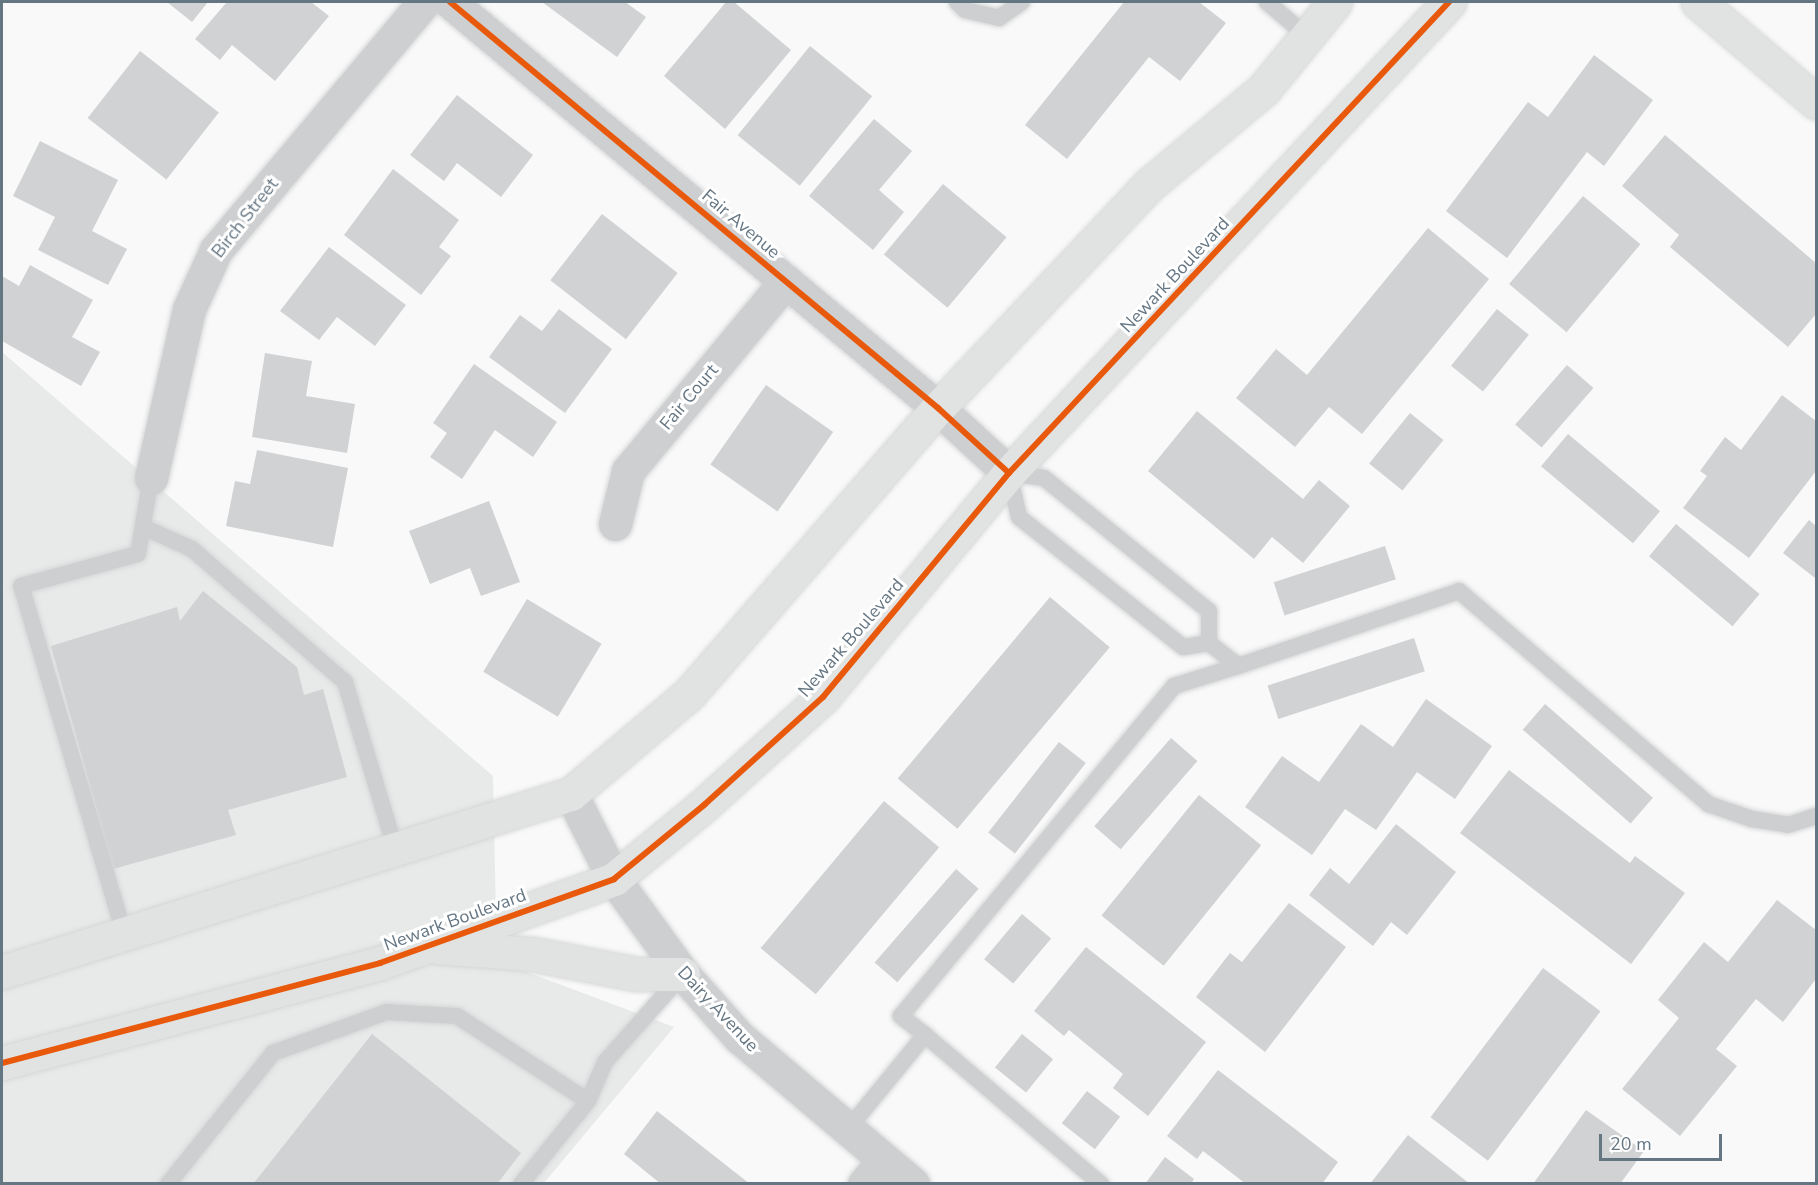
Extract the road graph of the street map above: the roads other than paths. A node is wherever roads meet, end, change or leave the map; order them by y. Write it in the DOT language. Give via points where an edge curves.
graph roads {
  1 [pos="423,2"];
  2 [pos="450,2"];
  3 [pos="957,2"];
  4 [pos="1022,2"];
  5 [pos="1267,2"];
  6 [pos="1449,2"];
  7 [pos="1698,2"];
  8 [pos="1331,3"];
  9 [pos="1307,36"];
  10 [pos="1816,102"];
  11 [pos="786,282"];
  12 [pos="938,408"];
  13 [pos="1009,473"];
  14 [pos="151,478"];
  15 [pos="615,524"];
  16 [pos="143,527"];
  17 [pos="1209,643"];
  18 [pos="1238,666"];
  19 [pos="571,794"];
  20 [pos="1816,816"];
  21 [pos="396,851"];
  22 [pos="614,879"];
  23 [pos="124,933"];
  24 [pos="427,946"];
  25 [pos="2,972"];
  26 [pos="683,974"];
  27 [pos="925,1035"];
  28 [pos="2,1063"];
  29 [pos="588,1101"];
  30 [pos="848,1129"];
  31 [pos="874,1172"];
  32 [pos="168,1184"];
  33 [pos="521,1184"];
  34 [pos="913,1184"];
  35 [pos="1101,1184"];
  1 -- 14 [label="street, Birch Street" via="216,250 189,309"];
  2 -- 11 [label="street, Fair Avenue"];
  3 -- 4 [label="lane" via="965,10 999,18"];
  5 -- 9 [label="lane"];
  6 -- 13 [label="main road, Newark Boulevard"];
  7 -- 10 [label="main road"];
  8 -- 9 [label="main road"];
  9 -- 12 [label="main road" via="1264,89 1150,184"];
  11 -- 12 [label="street, Fair Avenue"];
  11 -- 15 [label="street, Fair Court" via="628,471"];
  12 -- 13 [label="street, Fair Avenue"];
  12 -- 19 [label="main road" via="689,694"];
  13 -- 17 [label="lane" via="1044,478 1209,611"];
  13 -- 17 [label="lane" via="1019,517 1183,647"];
  13 -- 22 [label="main road, Newark Boulevard" via="823,697 704,805"];
  14 -- 16 [label="lane"];
  16 -- 21 [label="lane" via="192,549 345,682"];
  16 -- 23 [label="lane" via="138,554 21,586"];
  17 -- 18 [label="lane"];
  18 -- 20 [label="lane" via="1459,591 1708,804 1752,819 1788,825"];
  18 -- 27 [label="lane" via="1174,686 901,1016"];
  19 -- 21 [label="main road"];
  19 -- 22 [label="street, Dairy Avenue"];
  21 -- 23 [label="main road"];
  22 -- 24 [label="main road, Newark Boulevard"];
  22 -- 26 [label="street, Dairy Avenue"];
  23 -- 25 [label="main road"];
  24 -- 26 [label="main road" via="532,954 636,974"];
  24 -- 28 [label="main road, Newark Boulevard" via="380,963"];
  26 -- 29 [label="lane" via="605,1062"];
  26 -- 30 [label="street, Dairy Avenue" via="739,1037"];
  27 -- 30 [label="lane"];
  27 -- 35 [label="lane"];
  29 -- 32 [label="lane" via="457,1016 386,1012 273,1053"];
  29 -- 33 [label="lane"];
  30 -- 31 [label="street, Dairy Avenue"];
  31 -- 34 [label="street, Dairy Avenue"];
}
